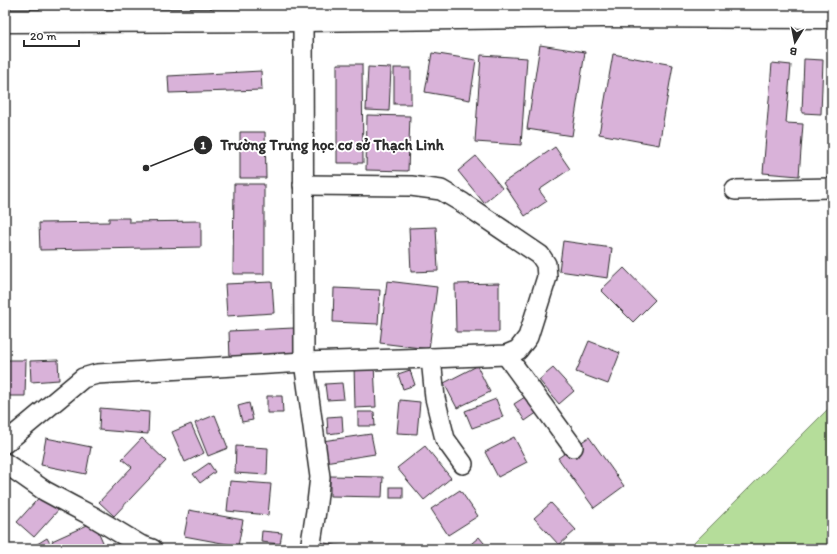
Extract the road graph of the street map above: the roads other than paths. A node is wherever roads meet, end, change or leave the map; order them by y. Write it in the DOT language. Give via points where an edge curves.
graph roads {
  1 [pos="601,11"];
  2 [pos="303,12"];
  3 [pos="832,17"];
  4 [pos="5,21"];
  5 [pos="303,185"];
  6 [pos="832,188"];
  7 [pos="735,190"];
  8 [pos="506,355"];
  9 [pos="431,358"];
  10 [pos="304,362"];
  11 [pos="5,444"];
  12 [pos="573,447"];
  13 [pos="5,463"];
  14 [pos="463,464"];
  15 [pos="152,549"];
  16 [pos="310,549"];
  1 -- 2 [label="main road"];
  1 -- 3 [label="main road"];
  2 -- 4 [label="main road"];
  2 -- 5 [label="street"];
  5 -- 8 [label="street" via="411,186 441,190 540,255 546,264 547,277 528,337 518,350"];
  5 -- 10 [label="street"];
  6 -- 7 [label="street"];
  8 -- 9 [label="street"];
  8 -- 12 [label="street"];
  9 -- 10 [label="street"];
  9 -- 14 [label="street" via="435,398 445,439"];
  10 -- 11 [label="street" via="97,374 83,378"];
  10 -- 16 [label="street" via="320,477"];
  13 -- 15 [label="street" via="58,498 140,545"];
}
